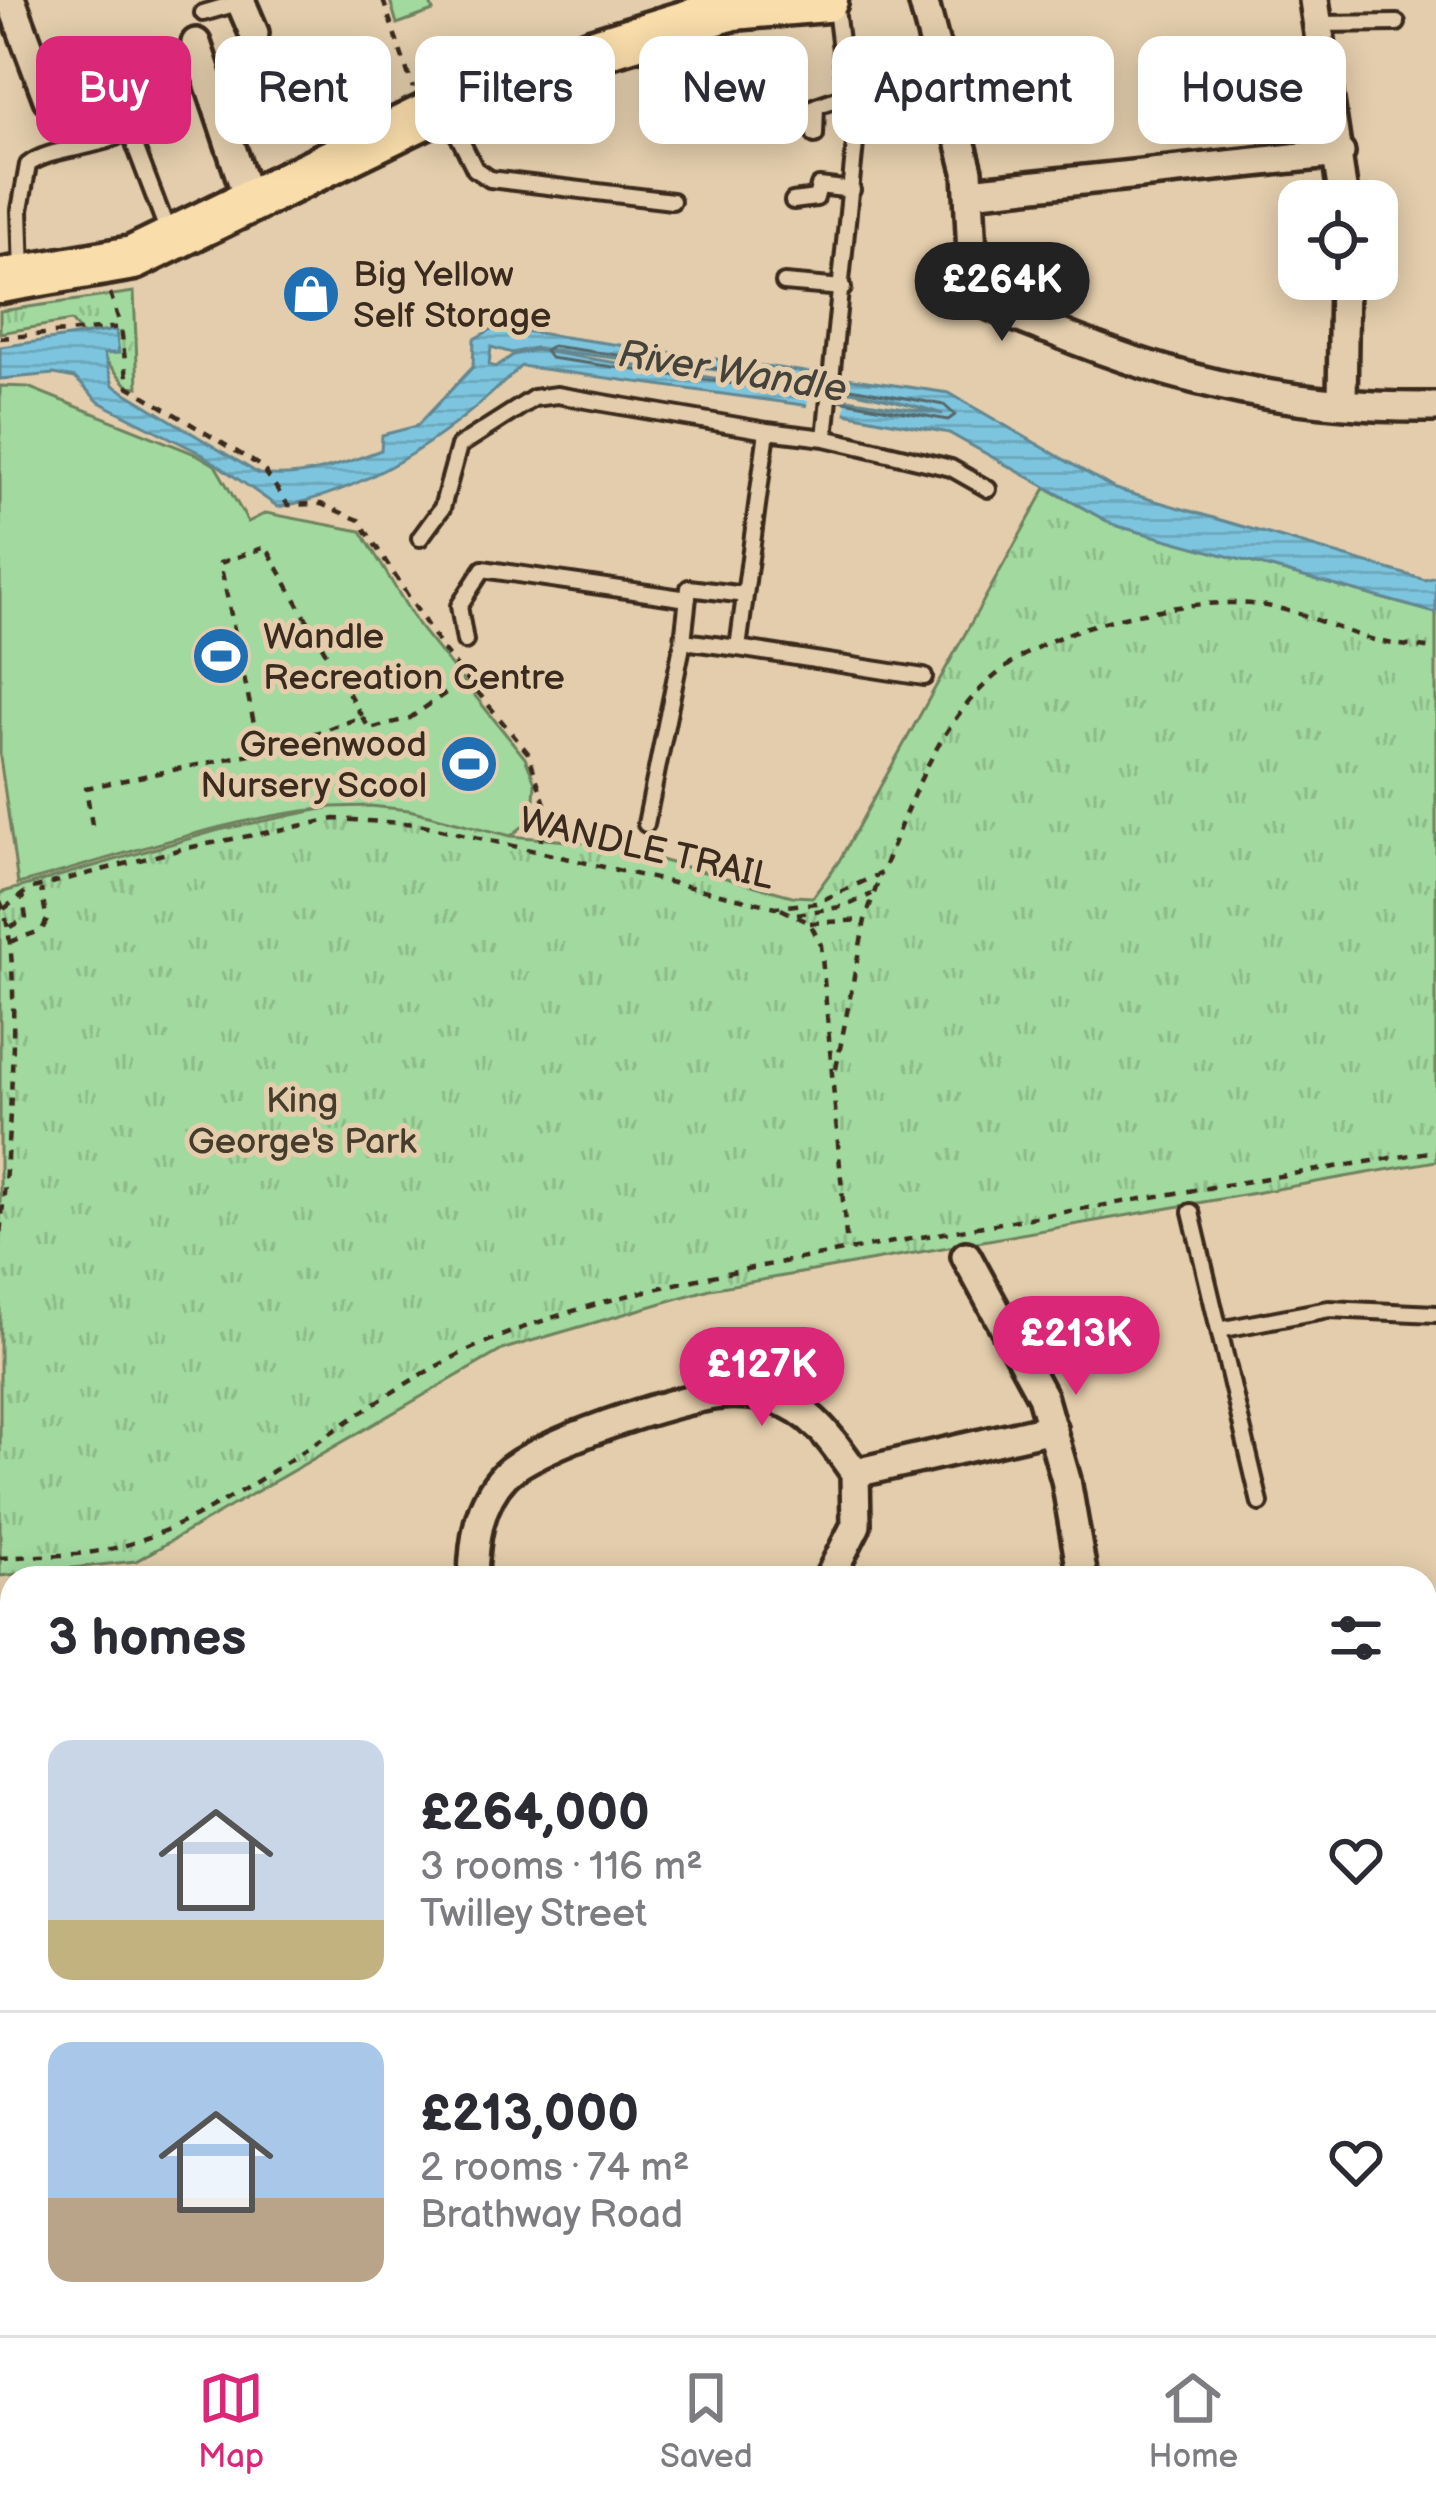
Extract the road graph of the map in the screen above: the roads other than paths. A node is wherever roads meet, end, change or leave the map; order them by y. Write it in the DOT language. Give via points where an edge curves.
graph roads {
  1 [pos="11,0"];
  2 [pos="826,0"];
  3 [pos="836,0"];
  4 [pos="922,0"];
  5 [pos="240,1"];
  6 [pos="732,4"];
  7 [pos="203,13"];
  8 [pos="1397,23"];
  9 [pos="1312,30"];
  10 [pos="254,33"];
  11 [pos="841,36"];
  12 [pos="196,43"];
  13 [pos="615,43"];
  14 [pos="36,69"];
  15 [pos="832,100"];
  16 [pos="415,120"];
  17 [pos="815,135"];
  18 [pos="457,144"];
  19 [pos="855,144"];
  20 [pos="1340,153"];
  21 [pos="1342,180"];
  22 [pos="852,190"];
  23 [pos="970,192"];
  24 [pos="248,198"];
  25 [pos="672,201"];
  26 [pos="793,201"];
  27 [pos="170,240"];
  28 [pos="11,280"];
  29 [pos="784,284"];
  30 [pos="843,288"];
  31 [pos="1344,300"];
  32 [pos="1342,400"];
  33 [pos="1436,407"];
  34 [pos="767,430"];
  35 [pos="825,438"];
  36 [pos="988,489"];
  37 [pos="420,538"];
  38 [pos="745,595"];
  39 [pos="688,599"];
  40 [pos="465,640"];
  41 [pos="683,641"];
  42 [pos="738,648"];
  43 [pos="924,677"];
  44 [pos="646,824"];
  45 [pos="1191,1212"];
  46 [pos="966,1256"];
  47 [pos="1436,1314"];
  48 [pos="1219,1330"];
  49 [pos="1052,1428"];
  50 [pos="855,1473"];
  51 [pos="1260,1503"];
  52 [pos="475,1566"];
  53 [pos="836,1566"];
  54 [pos="1081,1566"];
  55 [pos="0,1736"];
  56 [pos="0,1775"];
  1 -- 14 [label="street"];
  2 -- 6 [label="main road"];
  3 -- 11 [label="lane"];
  4 -- 23 [label="street"];
  5 -- 7 [label="lane"];
  5 -- 10 [label="street"];
  6 -- 13 [label="main road"];
  8 -- 9 [label="lane"];
  9 -- 20 [label="street"];
  12 -- 24 [label="street"];
  15 -- 17 [label="lane" via="816,106"];
  16 -- 24 [label="main road"];
  18 -- 25 [label="lane" via="490,179"];
  19 -- 22 [label="lane"];
  20 -- 21 [label="street"];
  20 -- 23 [label="street"];
  22 -- 26 [label="lane" via="818,186 816,199"];
  22 -- 30 [label="lane"];
  23 -- 32 [label="street" via="978,300 1083,344 1234,391 1293,402"];
  24 -- 27 [label="main road"];
  27 -- 28 [label="main road" via="101,268"];
  27 -- 28 [label="lane" via="123,136 83,151 41,154 28,165"];
  29 -- 30 [label="lane"];
  30 -- 35 [label="lane"];
  31 -- 32 [label="street"];
  32 -- 33 [label="street" via="1350,408"];
  34 -- 35 [label="lane"];
  34 -- 37 [label="lane" via="580,398 534,398 459,446 442,508"];
  34 -- 38 [label="lane"];
  35 -- 36 [label="lane" via="951,467"];
  38 -- 39 [label="lane" via="689,588"];
  38 -- 42 [label="lane"];
  39 -- 40 [label="lane" via="483,569 459,606"];
  39 -- 41 [label="lane"];
  41 -- 42 [label="lane"];
  41 -- 44 [label="lane"];
  42 -- 43 [label="lane"];
  45 -- 48 [label="lane"];
  46 -- 49 [label="street" via="1029,1365"];
  47 -- 48 [label="lane" via="1330,1309"];
  48 -- 51 [label="lane"];
  49 -- 50 [label="street"];
  49 -- 54 [label="street"];
  50 -- 52 [label="street" via="802,1411 719,1394 553,1445 505,1475 483,1507"];
  50 -- 53 [label="street" via="856,1525"];
  55 -- 56 [label="street"];
}
